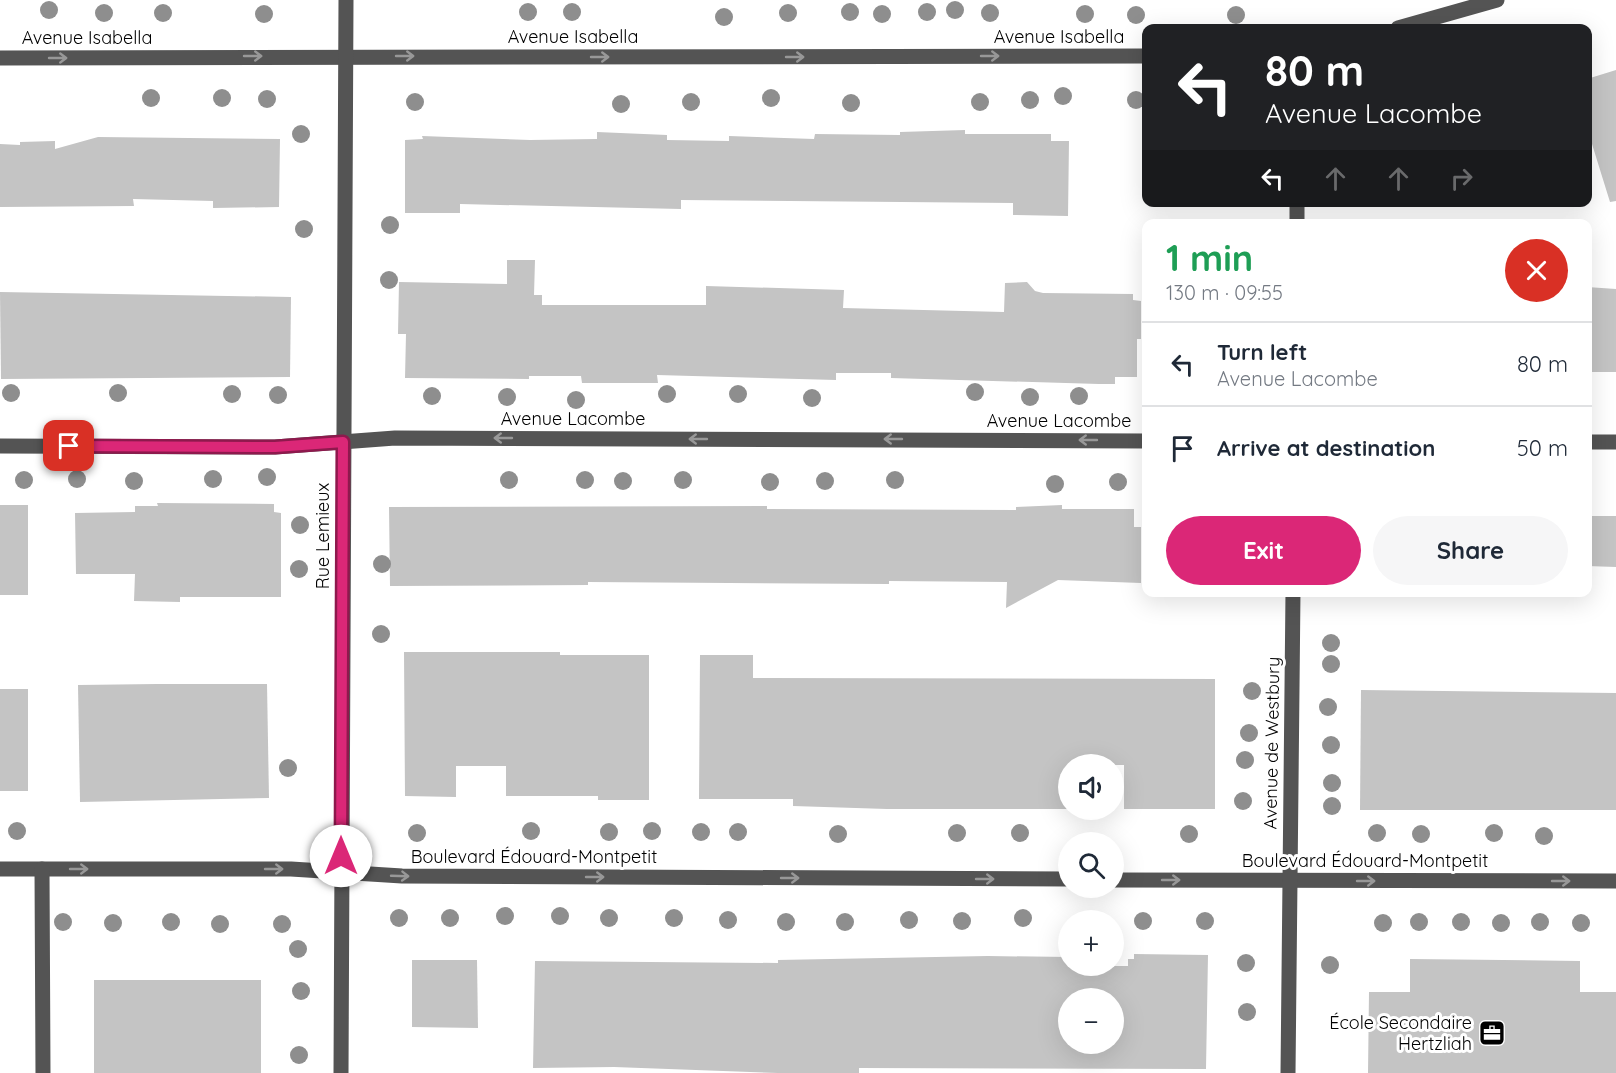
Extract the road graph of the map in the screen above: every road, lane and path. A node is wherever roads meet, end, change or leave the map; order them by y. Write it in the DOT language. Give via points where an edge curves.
graph roads {
  1 [pos="346,0"];
  2 [pos="1497,0"];
  3 [pos="1412,24"];
  4 [pos="346,56"];
  5 [pos="1142,56"];
  6 [pos="0,58"];
  7 [pos="1142,441"];
  8 [pos="343,442"];
  9 [pos="1592,442"];
  10 [pos="1616,442"];
  11 [pos="0,446"];
  12 [pos="1293,597"];
  13 [pos="0,869"];
  14 [pos="42,869"];
  15 [pos="341,873"];
  16 [pos="1058,879"];
  17 [pos="1124,880"];
  18 [pos="1290,880"];
  19 [pos="1616,881"];
  20 [pos="43,1073"];
  21 [pos="341,1073"];
  22 [pos="1288,1073"];
  1 -- 4 [label="street, Rue Lemieux"];
  2 -- 3 [label="street"];
  4 -- 5 [label="street, Avenue Isabella, one-way"];
  6 -- 4 [label="street, Avenue Isabella, one-way"];
  4 -- 8 [label="street, Rue Lemieux"];
  7 -- 8 [label="street, Avenue Lacombe, one-way" via="395,438"];
  8 -- 11 [label="street, Avenue Lacombe" via="275,447"];
  8 -- 15 [label="street, Rue Lemieux"];
  9 -- 10 [label="street"];
  12 -- 18 [label="street, Avenue de Westbury"];
  13 -- 14 [label="street, Boulevard Édouard-Montpetit"];
  14 -- 15 [label="street, Boulevard Édouard-Montpetit, one-way" via="291,869"];
  14 -- 20 [label="street"];
  15 -- 16 [label="street, Boulevard Édouard-Montpetit, one-way"];
  15 -- 21 [label="street, Rue Lemieux"];
  17 -- 18 [label="street, Boulevard Édouard-Montpetit, one-way"];
  18 -- 19 [label="street, Boulevard Édouard-Montpetit, one-way"];
  18 -- 22 [label="street, Avenue de Westbury"];
}
